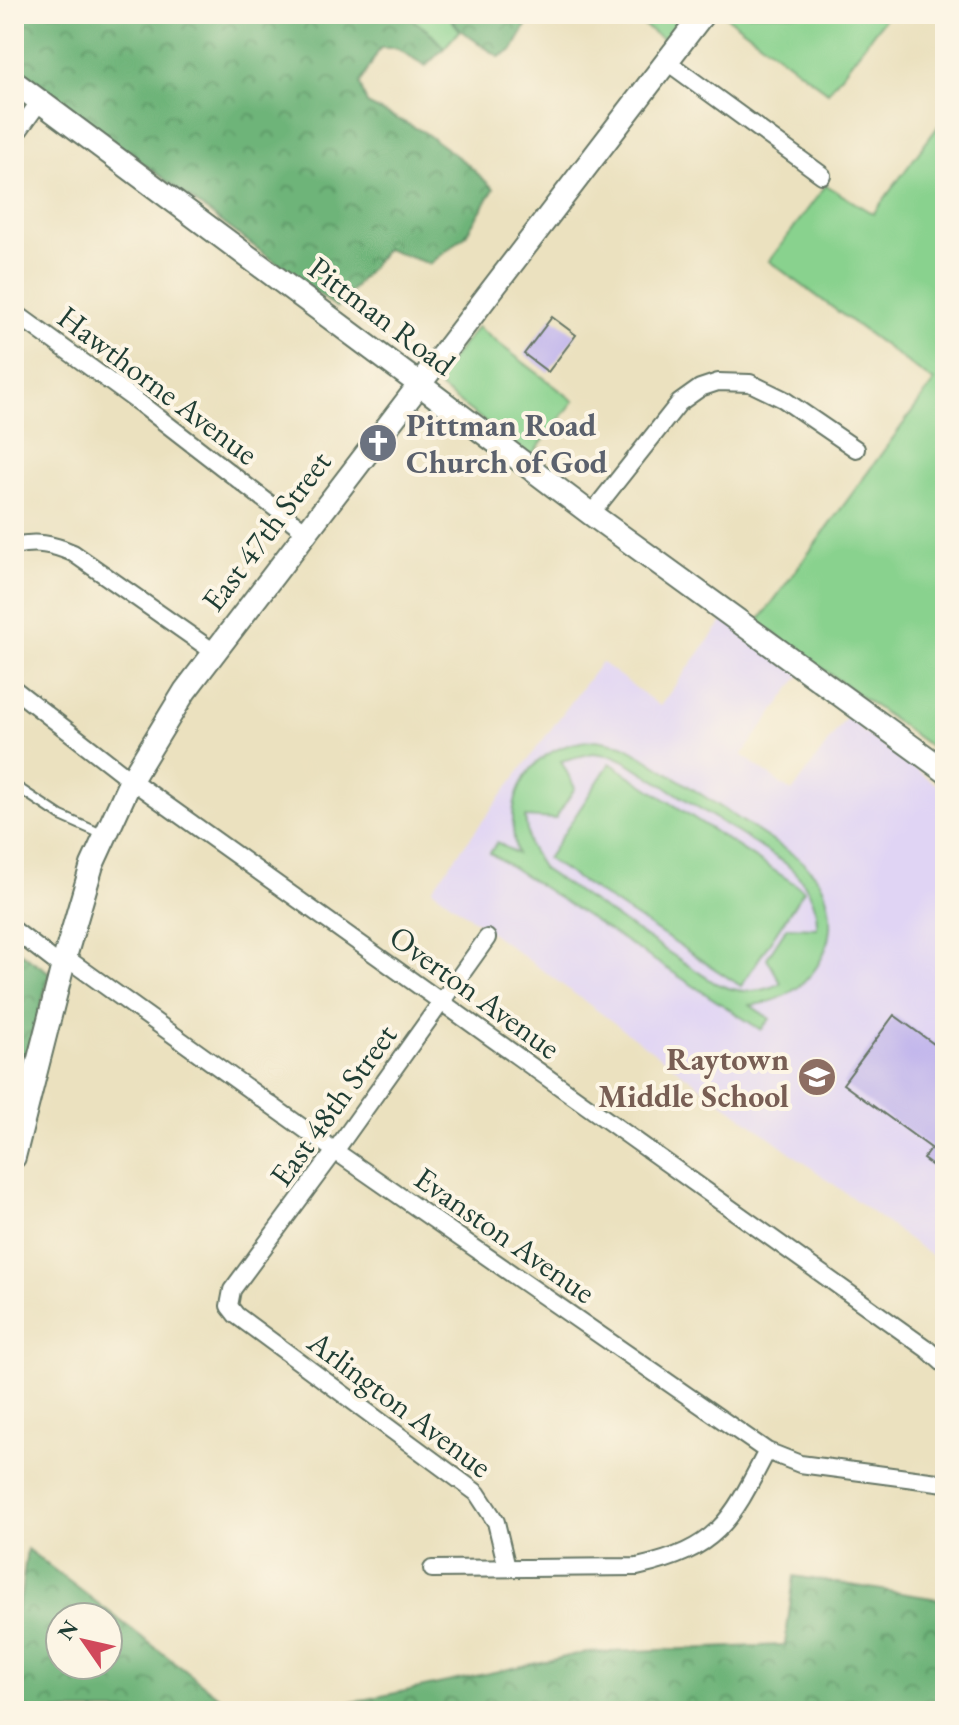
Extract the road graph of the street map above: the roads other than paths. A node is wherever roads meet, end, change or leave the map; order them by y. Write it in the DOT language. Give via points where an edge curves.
graph roads {
  1 [pos="703,14"];
  2 [pos="666,61"];
  3 [pos="14,82"];
  4 [pos="40,101"];
  5 [pos="14,137"];
  6 [pos="822,175"];
  7 [pos="14,312"];
  8 [pos="419,384"];
  9 [pos="856,449"];
  10 [pos="591,514"];
  11 [pos="306,532"];
  12 [pos="14,546"];
  13 [pos="214,652"];
  14 [pos="14,689"];
  15 [pos="945,771"];
  16 [pos="131,780"];
  17 [pos="14,785"];
  18 [pos="106,835"];
  19 [pos="14,930"];
  20 [pos="487,938"];
  21 [pos="64,962"];
  22 [pos="442,1003"];
  23 [pos="335,1151"];
  24 [pos="14,1157"];
  25 [pos="229,1306"];
  26 [pos="945,1365"];
  27 [pos="767,1451"];
  28 [pos="945,1483"];
  29 [pos="507,1568"];
  30 [pos="432,1569"];
  1 -- 2 [label="main road, East 47th Street"];
  2 -- 6 [label="street"];
  2 -- 8 [label="main road, East 47th Street"];
  3 -- 4 [label="main road, Pittman Road"];
  4 -- 5 [label="street"];
  4 -- 8 [label="main road, Pittman Road"];
  7 -- 11 [label="street, Hawthorne Avenue"];
  8 -- 10 [label="main road, Pittman Road"];
  8 -- 11 [label="main road, East 47th Street"];
  9 -- 10 [label="street" via="761,388 718,382 679,403"];
  10 -- 15 [label="main road, Pittman Road"];
  11 -- 13 [label="main road, East 47th Street"];
  12 -- 13 [label="street" via="50,544 73,553"];
  13 -- 16 [label="main road, East 47th Street"];
  14 -- 16 [label="street, Overton Avenue"];
  16 -- 18 [label="main road, East 47th Street"];
  16 -- 22 [label="street, Overton Avenue"];
  17 -- 18 [label="lane" via="61,816"];
  18 -- 21 [label="main road, East 47th Street"];
  19 -- 21 [label="street, Evanston Avenue"];
  20 -- 22 [label="street, East 48th Street"];
  21 -- 23 [label="street, Evanston Avenue"];
  21 -- 24 [label="main road, East 47th Street"];
  22 -- 23 [label="street, East 48th Street"];
  22 -- 26 [label="street, Overton Avenue"];
  23 -- 25 [label="street, East 48th Street" via="232,1290"];
  23 -- 27 [label="street, Evanston Avenue"];
  25 -- 29 [label="street, Arlington Avenue" via="477,1493 496,1522"];
  27 -- 28 [label="street, Evanston Avenue" via="800,1464"];
  27 -- 29 [label="street" via="715,1535 689,1551 637,1567"];
  29 -- 30 [label="street"];
}
